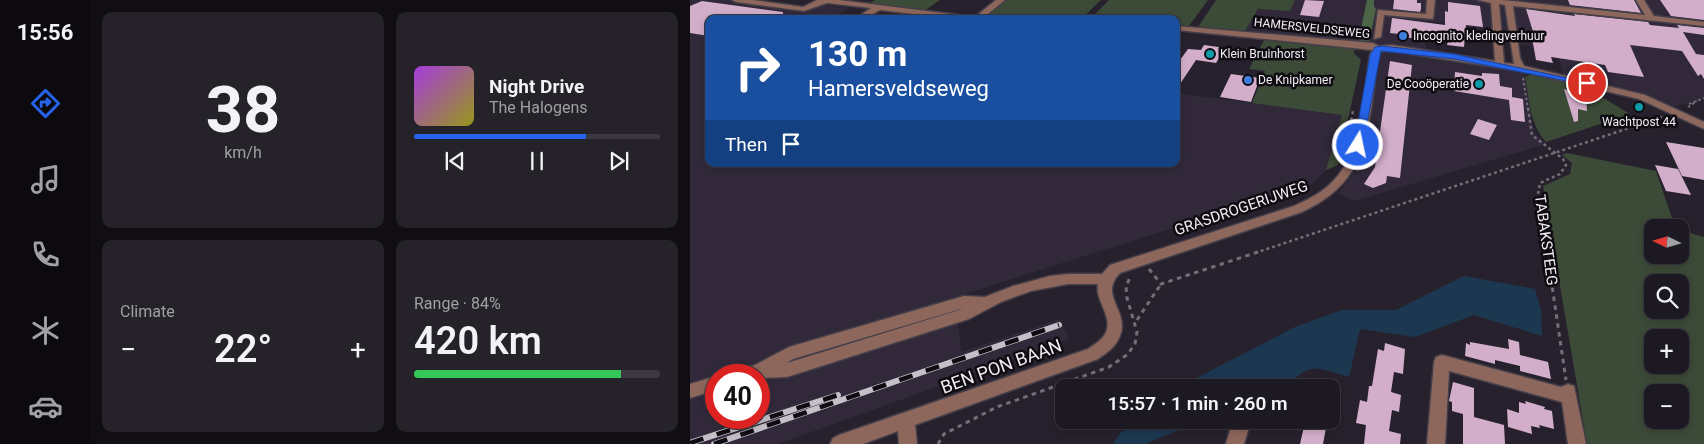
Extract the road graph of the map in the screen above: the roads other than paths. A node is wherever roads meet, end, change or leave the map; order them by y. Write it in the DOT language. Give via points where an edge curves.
graph roads {
  1 [pos="736,0"];
  2 [pos="821,0"];
  3 [pos="825,0"];
  4 [pos="1001,0"];
  5 [pos="1431,0"];
  6 [pos="1482,0"];
  7 [pos="1640,0"];
  8 [pos="1494,2"];
  9 [pos="1509,3"];
  10 [pos="1554,4"];
  11 [pos="877,8"];
  12 [pos="866,15"];
  13 [pos="940,15"];
  14 [pos="981,15"];
  15 [pos="1651,18"];
  16 [pos="1704,24"];
  17 [pos="1180,28"];
  18 [pos="1377,43"];
  19 [pos="1500,64"];
  20 [pos="1520,68"];
  21 [pos="1704,126"];
  22 [pos="1104,279"];
  23 [pos="770,371"];
  24 [pos="705,387"];
  25 [pos="690,391"];
  26 [pos="906,421"];
  27 [pos="1239,429"];
  28 [pos="839,444"];
  29 [pos="908,444"];
  30 [pos="1235,444"];
  31 [pos="1436,444"];
  32 [pos="1576,444"];
  1 -- 3 [label="street" via="804,9"];
  2 -- 3 [label="street"];
  3 -- 11 [label="street"];
  4 -- 14 [label="street"];
  5 -- 18 [label="street, GRASDROGERIJWEG" via="1430,18 1381,12"];
  6 -- 8 [label="street"];
  7 -- 15 [label="street"];
  8 -- 9 [label="street"];
  8 -- 19 [label="street"];
  9 -- 10 [label="street"];
  9 -- 20 [label="street"];
  10 -- 15 [label="street"];
  11 -- 12 [label="street"];
  11 -- 13 [label="street"];
  15 -- 16 [label="street"];
  17 -- 18 [label="street, HAMERSVELDSEWEG" via="1373,46"];
  18 -- 19 [label="street, HAMERSVELDSEWEG" via="1387,48"];
  18 -- 22 [label="street, GRASDROGERIJWEG" via="1356,155 1346,175 1334,187 1315,201 1298,208 1146,265 1115,269"];
  19 -- 20 [label="street, HAMERSVELDSEWEG"];
  20 -- 21 [label="street, HAMERSVELDSEWEG" via="1642,97"];
  22 -- 23 [label="street" via="1069,277 984,302 964,315 787,370"];
  22 -- 26 [label="street, BEN PON BAAN" via="1103,290 1116,322 1115,332 1101,349"];
  24 -- 25 [label="street"];
  26 -- 28 [label="street, BEN PON BAAN"];
  26 -- 29 [label="street"];
  27 -- 30 [label="street"];
  31 -- 32 [label="street" via="1442,362 1569,394"];
}
